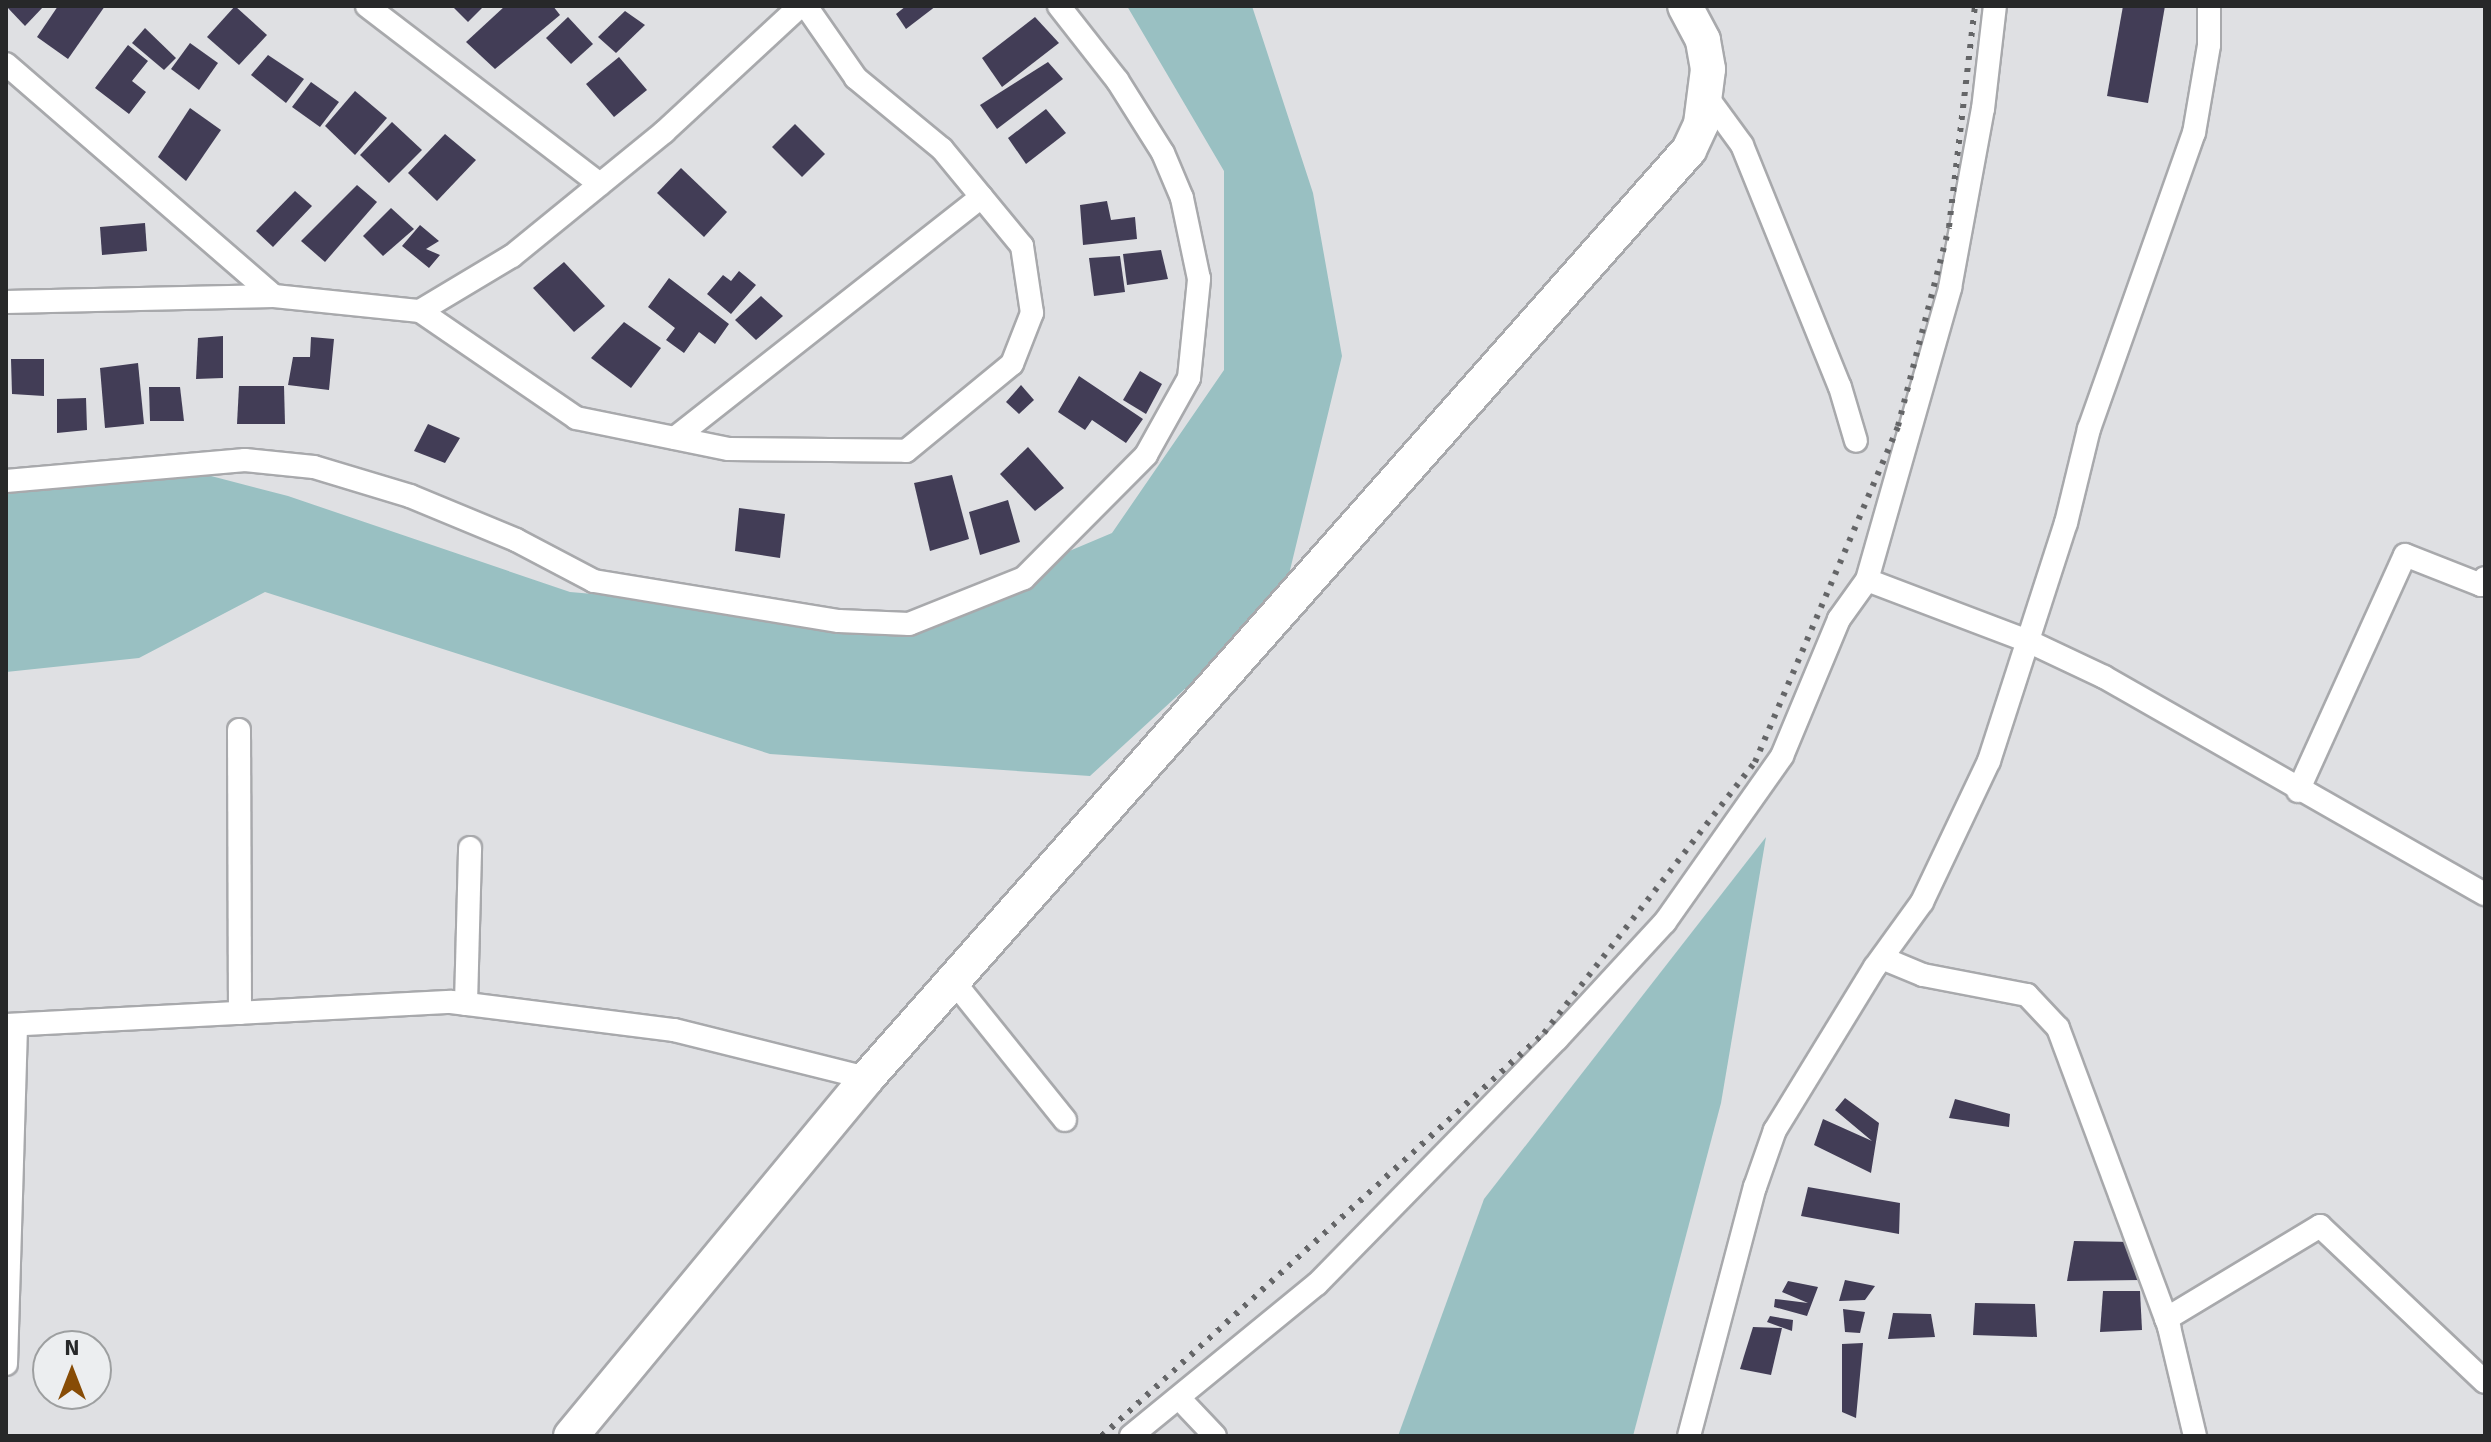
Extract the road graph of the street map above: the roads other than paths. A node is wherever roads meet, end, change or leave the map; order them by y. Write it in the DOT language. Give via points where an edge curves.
graph roads {
  1 [pos="803,6"];
  2 [pos="1059,6"];
  3 [pos="1685,6"];
  4 [pos="1995,6"];
  5 [pos="2209,6"];
  6 [pos="376,8"];
  7 [pos="6,64"];
  8 [pos="1707,97"];
  9 [pos="600,184"];
  10 [pos="981,197"];
  11 [pos="274,296"];
  12 [pos="6,302"];
  13 [pos="420,311"];
  14 [pos="675,438"];
  15 [pos="1856,441"];
  16 [pos="6,481"];
  17 [pos="2485,578"];
  18 [pos="1867,580"];
  19 [pos="2030,642"];
  20 [pos="239,730"];
  21 [pos="2298,791"];
  22 [pos="470,848"];
  23 [pos="2485,894"];
  24 [pos="1882,958"];
  25 [pos="954,982"];
  26 [pos="466,1004"];
  27 [pos="240,1013"];
  28 [pos="11,1025"];
  29 [pos="867,1078"];
  30 [pos="1065,1120"];
  31 [pos="2166,1319"];
  32 [pos="6,1364"];
  33 [pos="2485,1382"];
  34 [pos="1179,1398"];
  35 [pos="571,1436"];
  36 [pos="1131,1436"];
  37 [pos="1215,1436"];
  38 [pos="1689,1436"];
  39 [pos="2195,1436"];
  1 -- 9 [label="street"];
  1 -- 10 [label="street" via="856,78 942,149"];
  2 -- 16 [label="street" via="1117,80 1163,153 1182,198 1199,279 1189,378 1146,455 1024,578 909,624 839,621 594,581 516,540 410,496 314,467 245,460"];
  3 -- 8 [label="main road" via="1703,40"];
  4 -- 18 [label="street" via="1983,109 1950,288"];
  5 -- 19 [label="street" via="2209,45 2194,133 2089,429"];
  6 -- 9 [label="street"];
  7 -- 11 [label="street"];
  8 -- 15 [label="street" via="1742,145 1840,387"];
  8 -- 25 [label="main road" via="1689,150"];
  9 -- 13 [label="street" via="512,256"];
  10 -- 14 [label="street"];
  10 -- 14 [label="street" via="1022,246 1032,313 1012,364 906,451 729,449"];
  11 -- 12 [label="street"];
  11 -- 13 [label="street"];
  13 -- 14 [label="street" via="576,418"];
  17 -- 21 [label="street" via="2481,585 2405,555"];
  18 -- 19 [label="street"];
  18 -- 34 [label="street" via="1839,619 1782,756 1665,922 1317,1284"];
  19 -- 21 [label="street" via="2104,677"];
  19 -- 24 [label="street" via="1982,775 1922,902"];
  20 -- 27 [label="street"];
  21 -- 23 [label="street"];
  22 -- 26 [label="street"];
  24 -- 31 [label="street" via="1923,975 2027,995 2058,1028"];
  24 -- 38 [label="street" via="1775,1130"];
  25 -- 29 [label="main road"];
  25 -- 30 [label="street"];
  26 -- 27 [label="street"];
  26 -- 29 [label="street" via="674,1030"];
  27 -- 28 [label="street"];
  28 -- 32 [label="street"];
  29 -- 35 [label="main road"];
  31 -- 33 [label="street" via="2320,1226"];
  31 -- 39 [label="street"];
  34 -- 36 [label="street"];
  34 -- 37 [label="street"];
}
